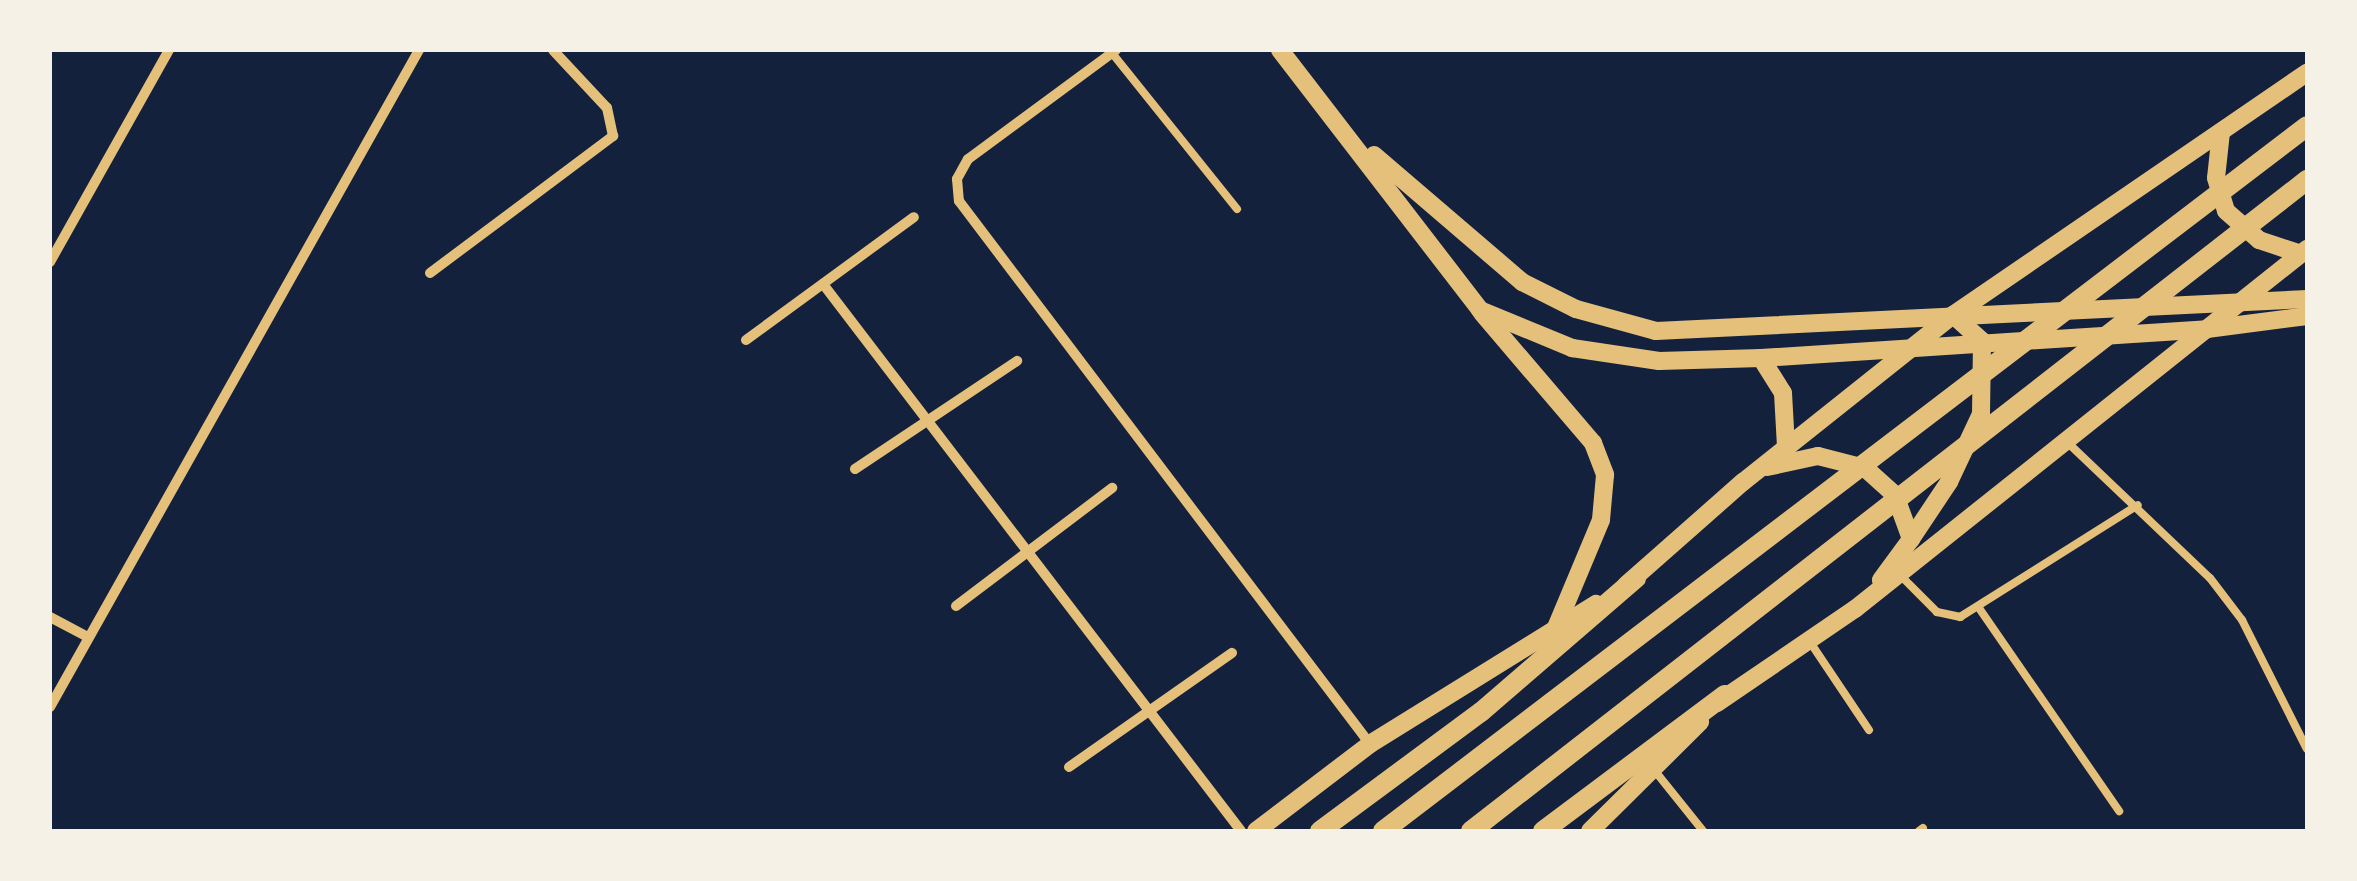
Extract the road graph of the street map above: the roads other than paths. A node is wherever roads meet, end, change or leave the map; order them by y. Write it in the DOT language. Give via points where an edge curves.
graph roads {
  1 [pos="168,50"];
  2 [pos="419,50"];
  3 [pos="554,50"];
  4 [pos="1280,50"];
  5 [pos="1114,52"];
  6 [pos="2307,73"];
  7 [pos="2307,126"];
  8 [pos="1347,131"];
  9 [pos="2221,132"];
  10 [pos="2307,180"];
  11 [pos="1237,208"];
  12 [pos="914,217"];
  13 [pos="2304,251"];
  14 [pos="50,262"];
  15 [pos="430,272"];
  16 [pos="822,284"];
  17 [pos="2246,298"];
  18 [pos="2307,298"];
  19 [pos="1480,310"];
  20 [pos="1953,315"];
  21 [pos="2307,316"];
  22 [pos="2207,329"];
  23 [pos="746,340"];
  24 [pos="1982,341"];
  25 [pos="1915,345"];
  26 [pos="1761,358"];
  27 [pos="1017,361"];
  28 [pos="928,420"];
  29 [pos="2066,441"];
  30 [pos="1786,446"];
  31 [pos="1762,468"];
  32 [pos="855,469"];
  33 [pos="1112,488"];
  34 [pos="2138,505"];
  35 [pos="1911,539"];
  36 [pos="1028,552"];
  37 [pos="1899,574"];
  38 [pos="1636,578"];
  39 [pos="1866,600"];
  40 [pos="956,606"];
  41 [pos="1980,608"];
  42 [pos="50,617"];
  43 [pos="1554,630"];
  44 [pos="88,637"];
  45 [pos="1809,640"];
  46 [pos="1232,653"];
  47 [pos="1725,695"];
  48 [pos="50,707"];
  49 [pos="1148,709"];
  50 [pos="1869,730"];
  51 [pos="1370,744"];
  52 [pos="2307,749"];
  53 [pos="1069,767"];
  54 [pos="1655,771"];
  55 [pos="2118,811"];
  56 [pos="1241,831"];
  57 [pos="1256,831"];
  58 [pos="1320,831"];
  59 [pos="1382,831"];
  60 [pos="1472,831"];
  61 [pos="1543,831"];
  62 [pos="1590,831"];
  63 [pos="1703,831"];
  1 -- 14 [label="street"];
  2 -- 44 [label="street"];
  3 -- 15 [label="street" via="607,108 613,136"];
  4 -- 8 [label="street"];
  5 -- 11 [label="lane"];
  5 -- 51 [label="street" via="968,158 957,179 960,202"];
  6 -- 9 [label="street"];
  7 -- 59 [label="main road"];
  8 -- 19 [label="street"];
  8 -- 20 [label="street" via="1522,282 1576,309 1656,331"];
  9 -- 13 [label="street" via="2216,178 2226,211 2260,240"];
  9 -- 20 [label="street"];
  10 -- 60 [label="main road"];
  12 -- 16 [label="street"];
  13 -- 17 [label="street"];
  16 -- 23 [label="street"];
  16 -- 28 [label="street"];
  17 -- 18 [label="street"];
  17 -- 20 [label="street"];
  17 -- 22 [label="street"];
  19 -- 26 [label="street" via="1572,348 1658,361"];
  19 -- 43 [label="street" via="1592,442 1605,475 1601,520"];
  20 -- 24 [label="street"];
  20 -- 25 [label="street"];
  21 -- 22 [label="street"];
  22 -- 24 [label="street"];
  22 -- 29 [label="street"];
  24 -- 25 [label="street"];
  24 -- 35 [label="street" via="1981,414 1949,482"];
  25 -- 26 [label="street"];
  25 -- 30 [label="street"];
  26 -- 30 [label="street" via="1783,393"];
  27 -- 28 [label="street"];
  28 -- 32 [label="street"];
  28 -- 36 [label="street"];
  29 -- 34 [label="lane"];
  29 -- 37 [label="street"];
  30 -- 31 [label="street"];
  31 -- 35 [label="street" via="1818,456 1865,468 1894,495"];
  31 -- 38 [label="street"];
  33 -- 36 [label="street"];
  34 -- 41 [label="lane"];
  34 -- 52 [label="lane" via="2242,620"];
  35 -- 39 [label="street"];
  36 -- 40 [label="street"];
  36 -- 49 [label="street"];
  37 -- 39 [label="street"];
  37 -- 41 [label="lane" via="1937,612 1960,617"];
  38 -- 43 [label="street"];
  38 -- 58 [label="main road" via="1481,712"];
  39 -- 45 [label="street"];
  41 -- 55 [label="lane"];
  42 -- 44 [label="street"];
  43 -- 51 [label="street"];
  44 -- 48 [label="street"];
  45 -- 47 [label="street"];
  45 -- 50 [label="lane"];
  46 -- 49 [label="street"];
  47 -- 54 [label="street"];
  47 -- 61 [label="main road"];
  49 -- 53 [label="street"];
  49 -- 56 [label="street"];
  51 -- 57 [label="street"];
  54 -- 62 [label="street"];
  54 -- 63 [label="lane"];
}
